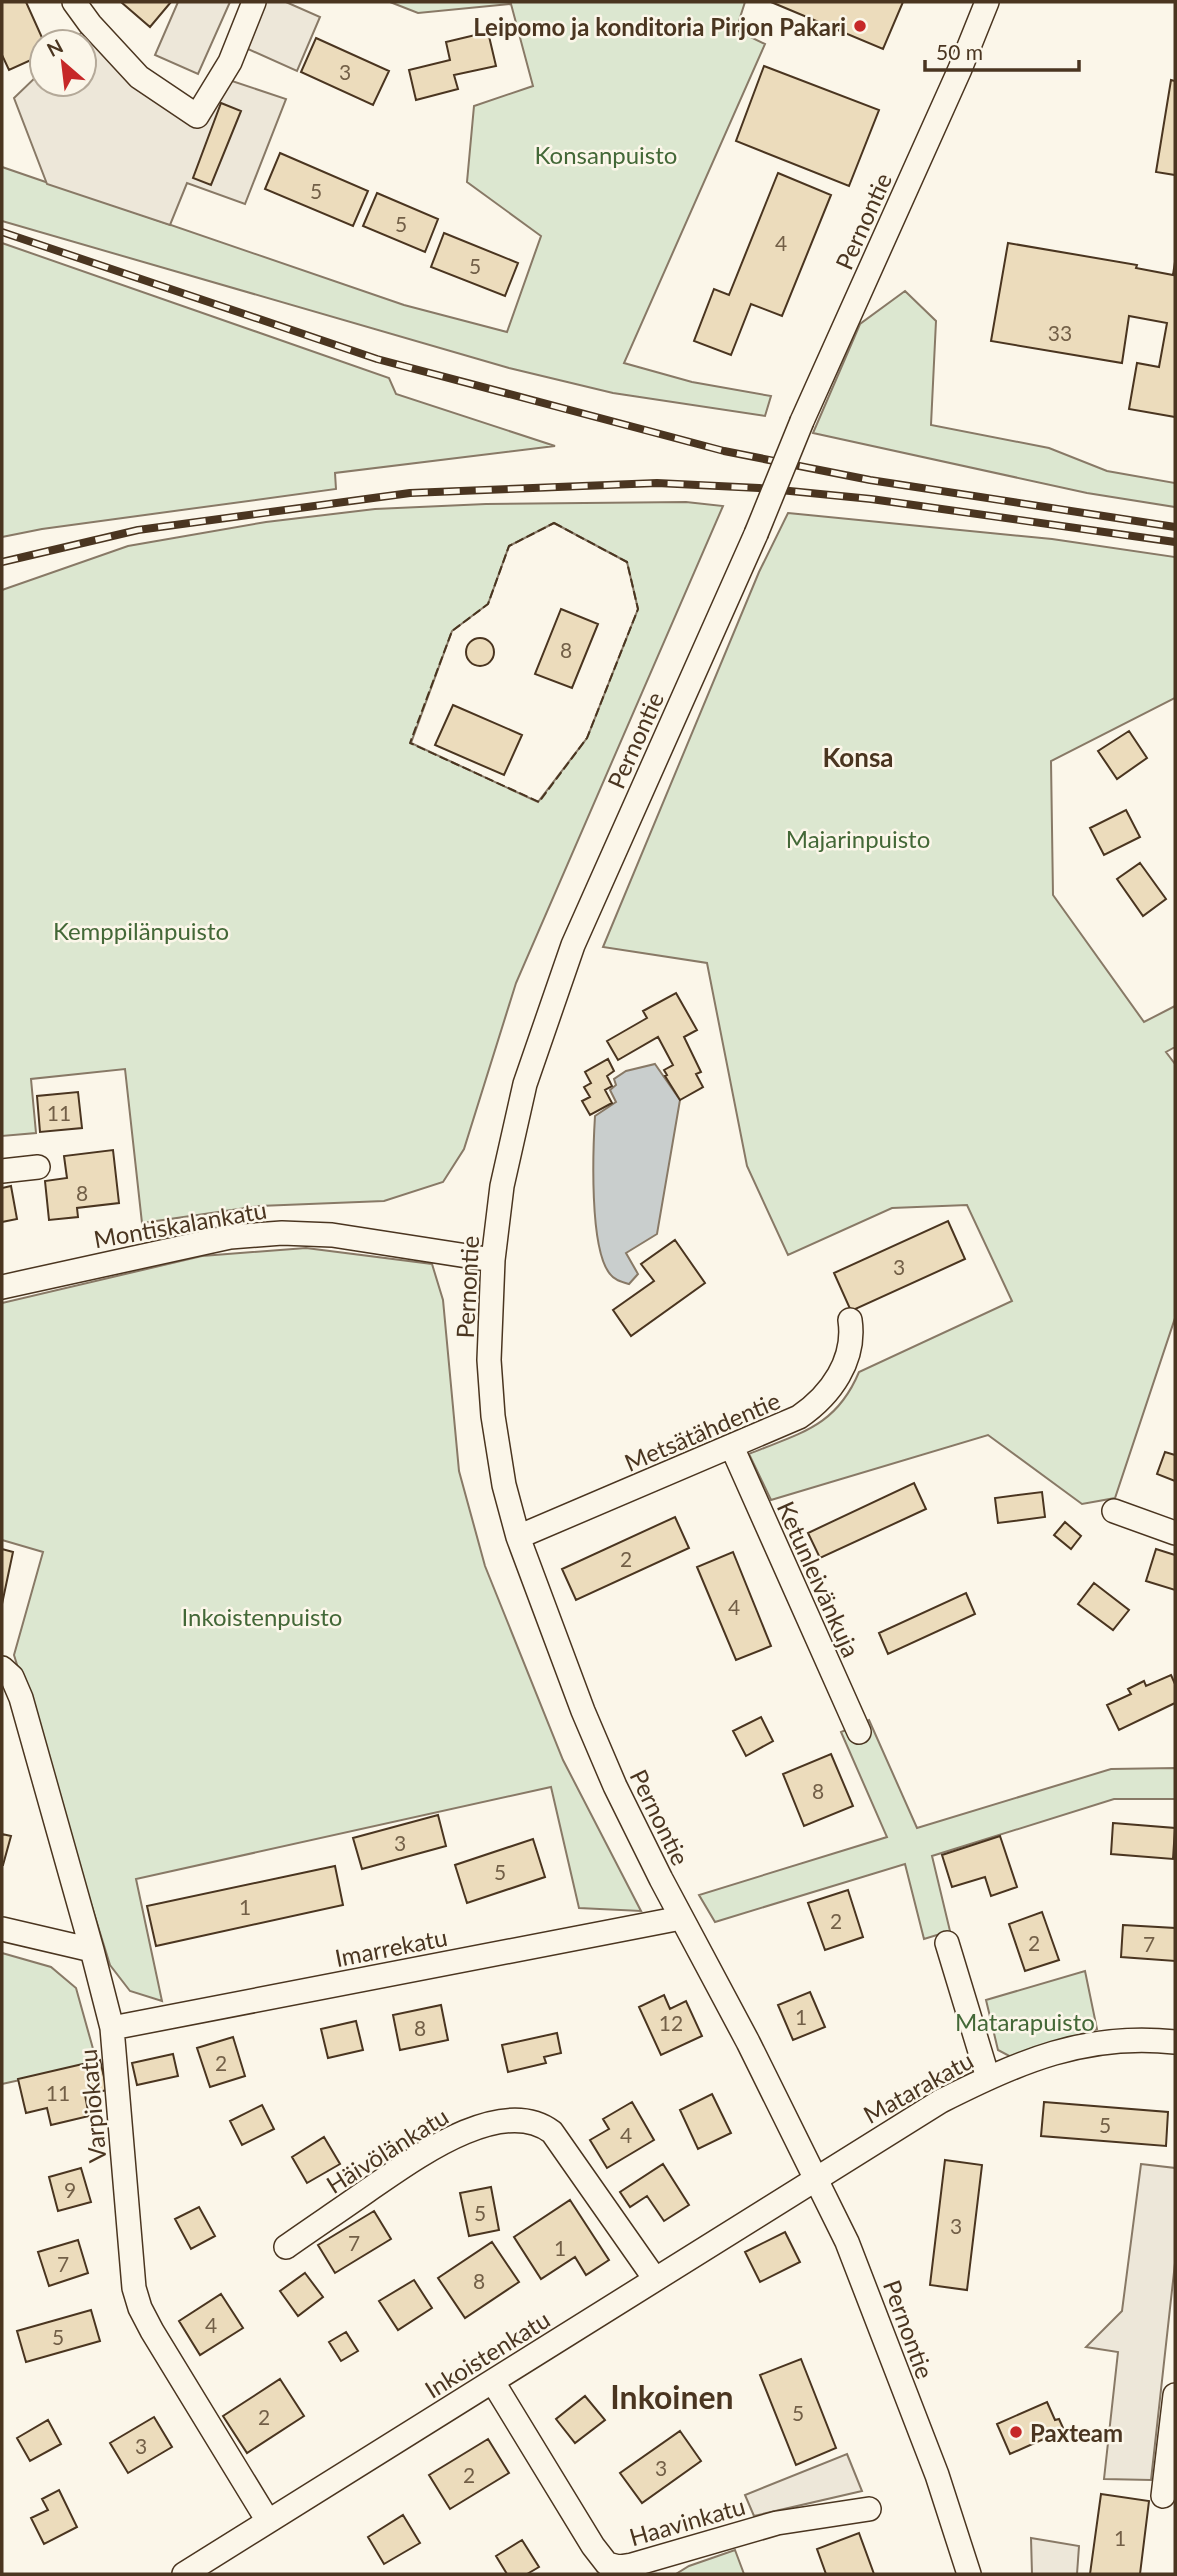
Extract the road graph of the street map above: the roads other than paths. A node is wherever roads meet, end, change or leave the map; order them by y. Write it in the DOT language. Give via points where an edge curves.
graph roads {
  1 [pos="74,2"];
  2 [pos="254,2"];
  3 [pos="987,2"];
  4 [pos="38,1167"];
  5 [pos="2,1171"];
  6 [pos="493,1260"];
  7 [pos="2,1287"];
  8 [pos="850,1320"];
  9 [pos="732,1447"];
  10 [pos="1114,1511"];
  11 [pos="1175,1533"];
  12 [pos="518,1537"];
  13 [pos="2,1668"];
  14 [pos="859,1732"];
  15 [pos="681,1918"];
  16 [pos="2,1929"];
  17 [pos="947,1942"];
  18 [pos="92,1950"];
  19 [pos="112,2028"];
  20 [pos="1175,2042"];
  21 [pos="988,2078"];
  22 [pos="816,2178"];
  23 [pos="286,2247"];
  24 [pos="655,2279"];
  25 [pos="493,2382"];
  26 [pos="1175,2395"];
  27 [pos="1163,2496"];
  28 [pos="869,2509"];
  29 [pos="268,2521"];
  30 [pos="184,2574"];
  31 [pos="969,2574"];
  1 -- 2 [label="street" via="139,77 197,116 230,62"];
  3 -- 6 [label="street, Pernontie, bridge" via="564,971 512,1133"];
  4 -- 5 [label="street"];
  6 -- 7 [label="street, Montiskalankatu" via="332,1235 282,1233 230,1237"];
  6 -- 12 [label="street, Pernontie" via="489,1360 493,1416"];
  8 -- 9 [label="street, Metsätähdentie" via="853,1337 844,1365 817,1405 799,1418"];
  9 -- 12 [label="street, Metsätähdentie"];
  9 -- 14 [label="street, Ketunleivänkuja"];
  10 -- 11 [label="street"];
  12 -- 15 [label="street, Pernontie" via="615,1786"];
  13 -- 18 [label="street, Varpiokatu" via="17,1685"];
  15 -- 19 [label="street, Imarrekatu"];
  15 -- 22 [label="street, Pernontie"];
  16 -- 18 [label="street"];
  17 -- 21 [label="street"];
  18 -- 19 [label="street, Varpiokatu"];
  19 -- 29 [label="street, Varpiokatu" via="134,2288 140,2308"];
  20 -- 21 [label="street, Matarakatu" via="1113,2040 1074,2047"];
  21 -- 22 [label="street, Matarakatu" via="941,2101"];
  22 -- 24 [label="street, Inkoistenkatu"];
  22 -- 31 [label="street, Pernontie" via="865,2285"];
  23 -- 24 [label="street, Häivölänkatu" via="438,2144 485,2125 528,2120 552,2132"];
  24 -- 25 [label="street, Inkoistenkatu"];
  25 -- 28 [label="street, Haavinkatu" via="607,2564 632,2565 777,2523"];
  25 -- 29 [label="street, Inkoistenkatu"];
  26 -- 27 [label="street"];
  29 -- 30 [label="street, Inkoistenkatu"];
}
